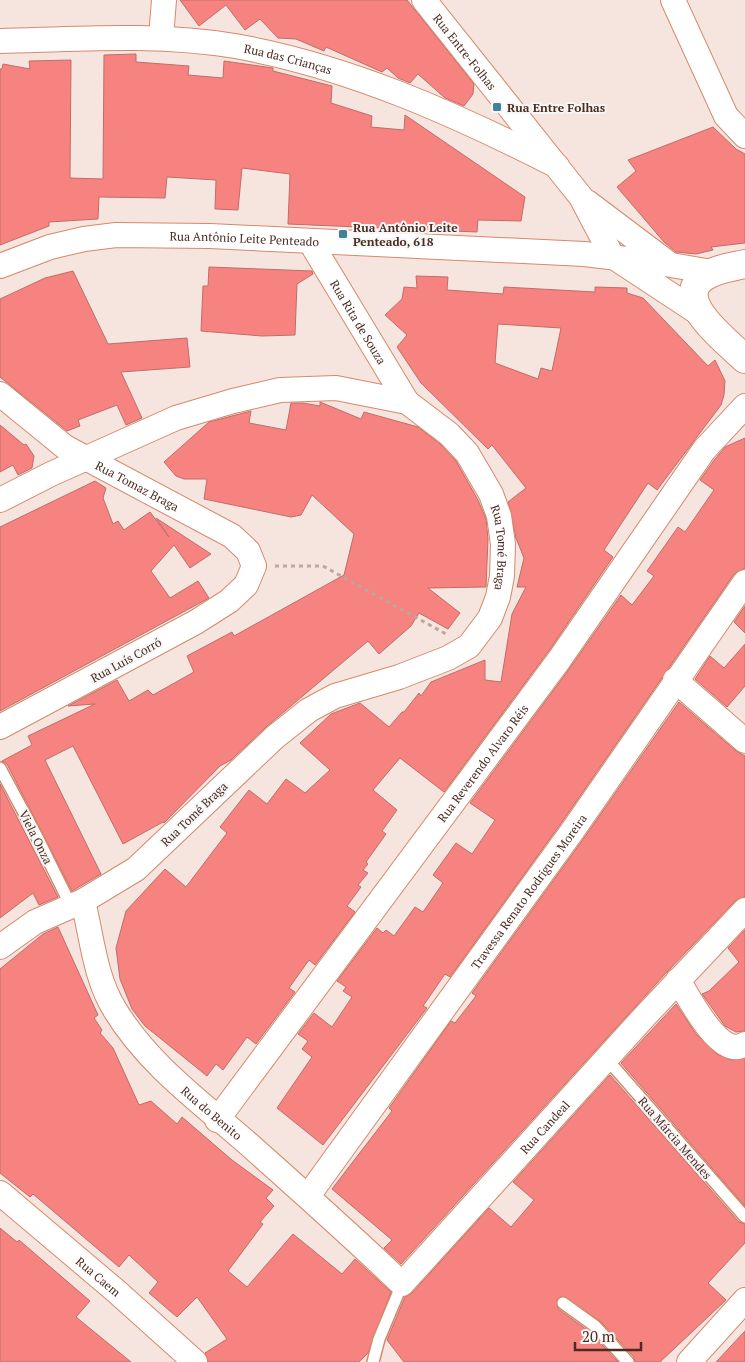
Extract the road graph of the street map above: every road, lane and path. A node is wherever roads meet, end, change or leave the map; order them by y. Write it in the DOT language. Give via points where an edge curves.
graph roads {
  1 [pos="164,0"];
  2 [pos="424,0"];
  3 [pos="672,0"];
  4 [pos="161,38"];
  5 [pos="0,41"];
  6 [pos="745,136"];
  7 [pos="557,166"];
  8 [pos="581,198"];
  9 [pos="311,242"];
  10 [pos="612,256"];
  11 [pos="670,264"];
  12 [pos="745,264"];
  13 [pos="0,266"];
  14 [pos="712,272"];
  15 [pos="700,314"];
  16 [pos="745,359"];
  17 [pos="0,394"];
  18 [pos="406,402"];
  19 [pos="745,406"];
  20 [pos="86,458"];
  21 [pos="0,500"];
  22 [pos="250,576"];
  23 [pos="745,582"];
  24 [pos="451,637"];
  25 [pos="675,680"];
  26 [pos="0,728"];
  27 [pos="745,741"];
  28 [pos="0,768"];
  29 [pos="77,904"];
  30 [pos="745,910"];
  31 [pos="0,947"];
  32 [pos="678,980"];
  33 [pos="745,1044"];
  34 [pos="606,1058"];
  35 [pos="217,1120"];
  36 [pos="0,1193"];
  37 [pos="308,1196"];
  38 [pos="745,1217"];
  39 [pos="402,1284"];
  40 [pos="745,1300"];
  41 [pos="563,1303"];
  42 [pos="195,1362"];
  43 [pos="374,1362"];
  44 [pos="628,1362"];
  45 [pos="690,1362"];
  1 -- 4 [label="street"];
  2 -- 7 [label="street, Rua Entre-Folhas"];
  3 -- 6 [label="street" via="726,116"];
  4 -- 5 [label="street, Rua das Crianças"];
  4 -- 7 [label="street, Rua das Crianças" via="234,46 350,75 402,94"];
  7 -- 8 [label="street, Rua Entre-Folhas"];
  8 -- 10 [label="street, Rua Entre-Folhas"];
  8 -- 11 [label="street, Rua Entre-Folhas"];
  9 -- 10 [label="street, Rua Antônio Leite Penteado"];
  9 -- 13 [label="street, Rua Antônio Leite Penteado" via="116,235 50,247"];
  9 -- 18 [label="street, Rua Rita de Souza"];
  10 -- 11 [label="street, Rua Antônio Leite Penteado"];
  10 -- 15 [label="street"];
  11 -- 14 [label="street, Rua Antônio Leite Penteado"];
  12 -- 14 [label="street"];
  14 -- 15 [label="street" via="703,277 693,293"];
  15 -- 16 [label="street"];
  17 -- 20 [label="street, Rua Tomaz Braga" via="65,447"];
  18 -- 20 [label="street, Rua Tomé Braga" via="336,388 280,390 176,418"];
  18 -- 29 [label="street, Rua Tomé Braga" via="449,434 467,453 491,494 499,516 503,544 502,576 490,618 469,646 448,658 335,696 309,710 275,737 136,868"];
  19 -- 35 [label="street, Rua Reverendo Alvaro Réis" via="704,450 559,660"];
  20 -- 21 [label="street, Rua Tomé Braga"];
  20 -- 22 [label="street, Rua Tomaz Braga" via="232,536 248,551"];
  22 -- 24 [label="path" via="323,566"];
  22 -- 26 [label="street, Rua Luís Corró" via="229,601 196,622"];
  23 -- 25 [label="street, Travessa Renato Rodrigues Moreira"];
  25 -- 27 [label="street"];
  25 -- 37 [label="street, Travessa Renato Rodrigues Moreira" via="574,830"];
  28 -- 29 [label="lane, Viela Onza"];
  29 -- 31 [label="street, Rua Tomé Braga" via="36,922"];
  29 -- 35 [label="street, Rua do Benito" via="104,987 128,1031"];
  30 -- 32 [label="street, Rua Candeal"];
  32 -- 33 [label="street" via="710,1031 732,1048"];
  32 -- 34 [label="street, Rua Candeal"];
  34 -- 38 [label="lane, Rua Márcia Mendes"];
  34 -- 39 [label="street, Rua Candeal"];
  35 -- 37 [label="street, Rua do Benito"];
  36 -- 42 [label="street, Rua Caem"];
  37 -- 39 [label="street, Rua do Benito"];
  39 -- 43 [label="lane, Rua Candeal" via="379,1339"];
  40 -- 45 [label="street"];
  41 -- 44 [label="lane" via="595,1326"];
}
